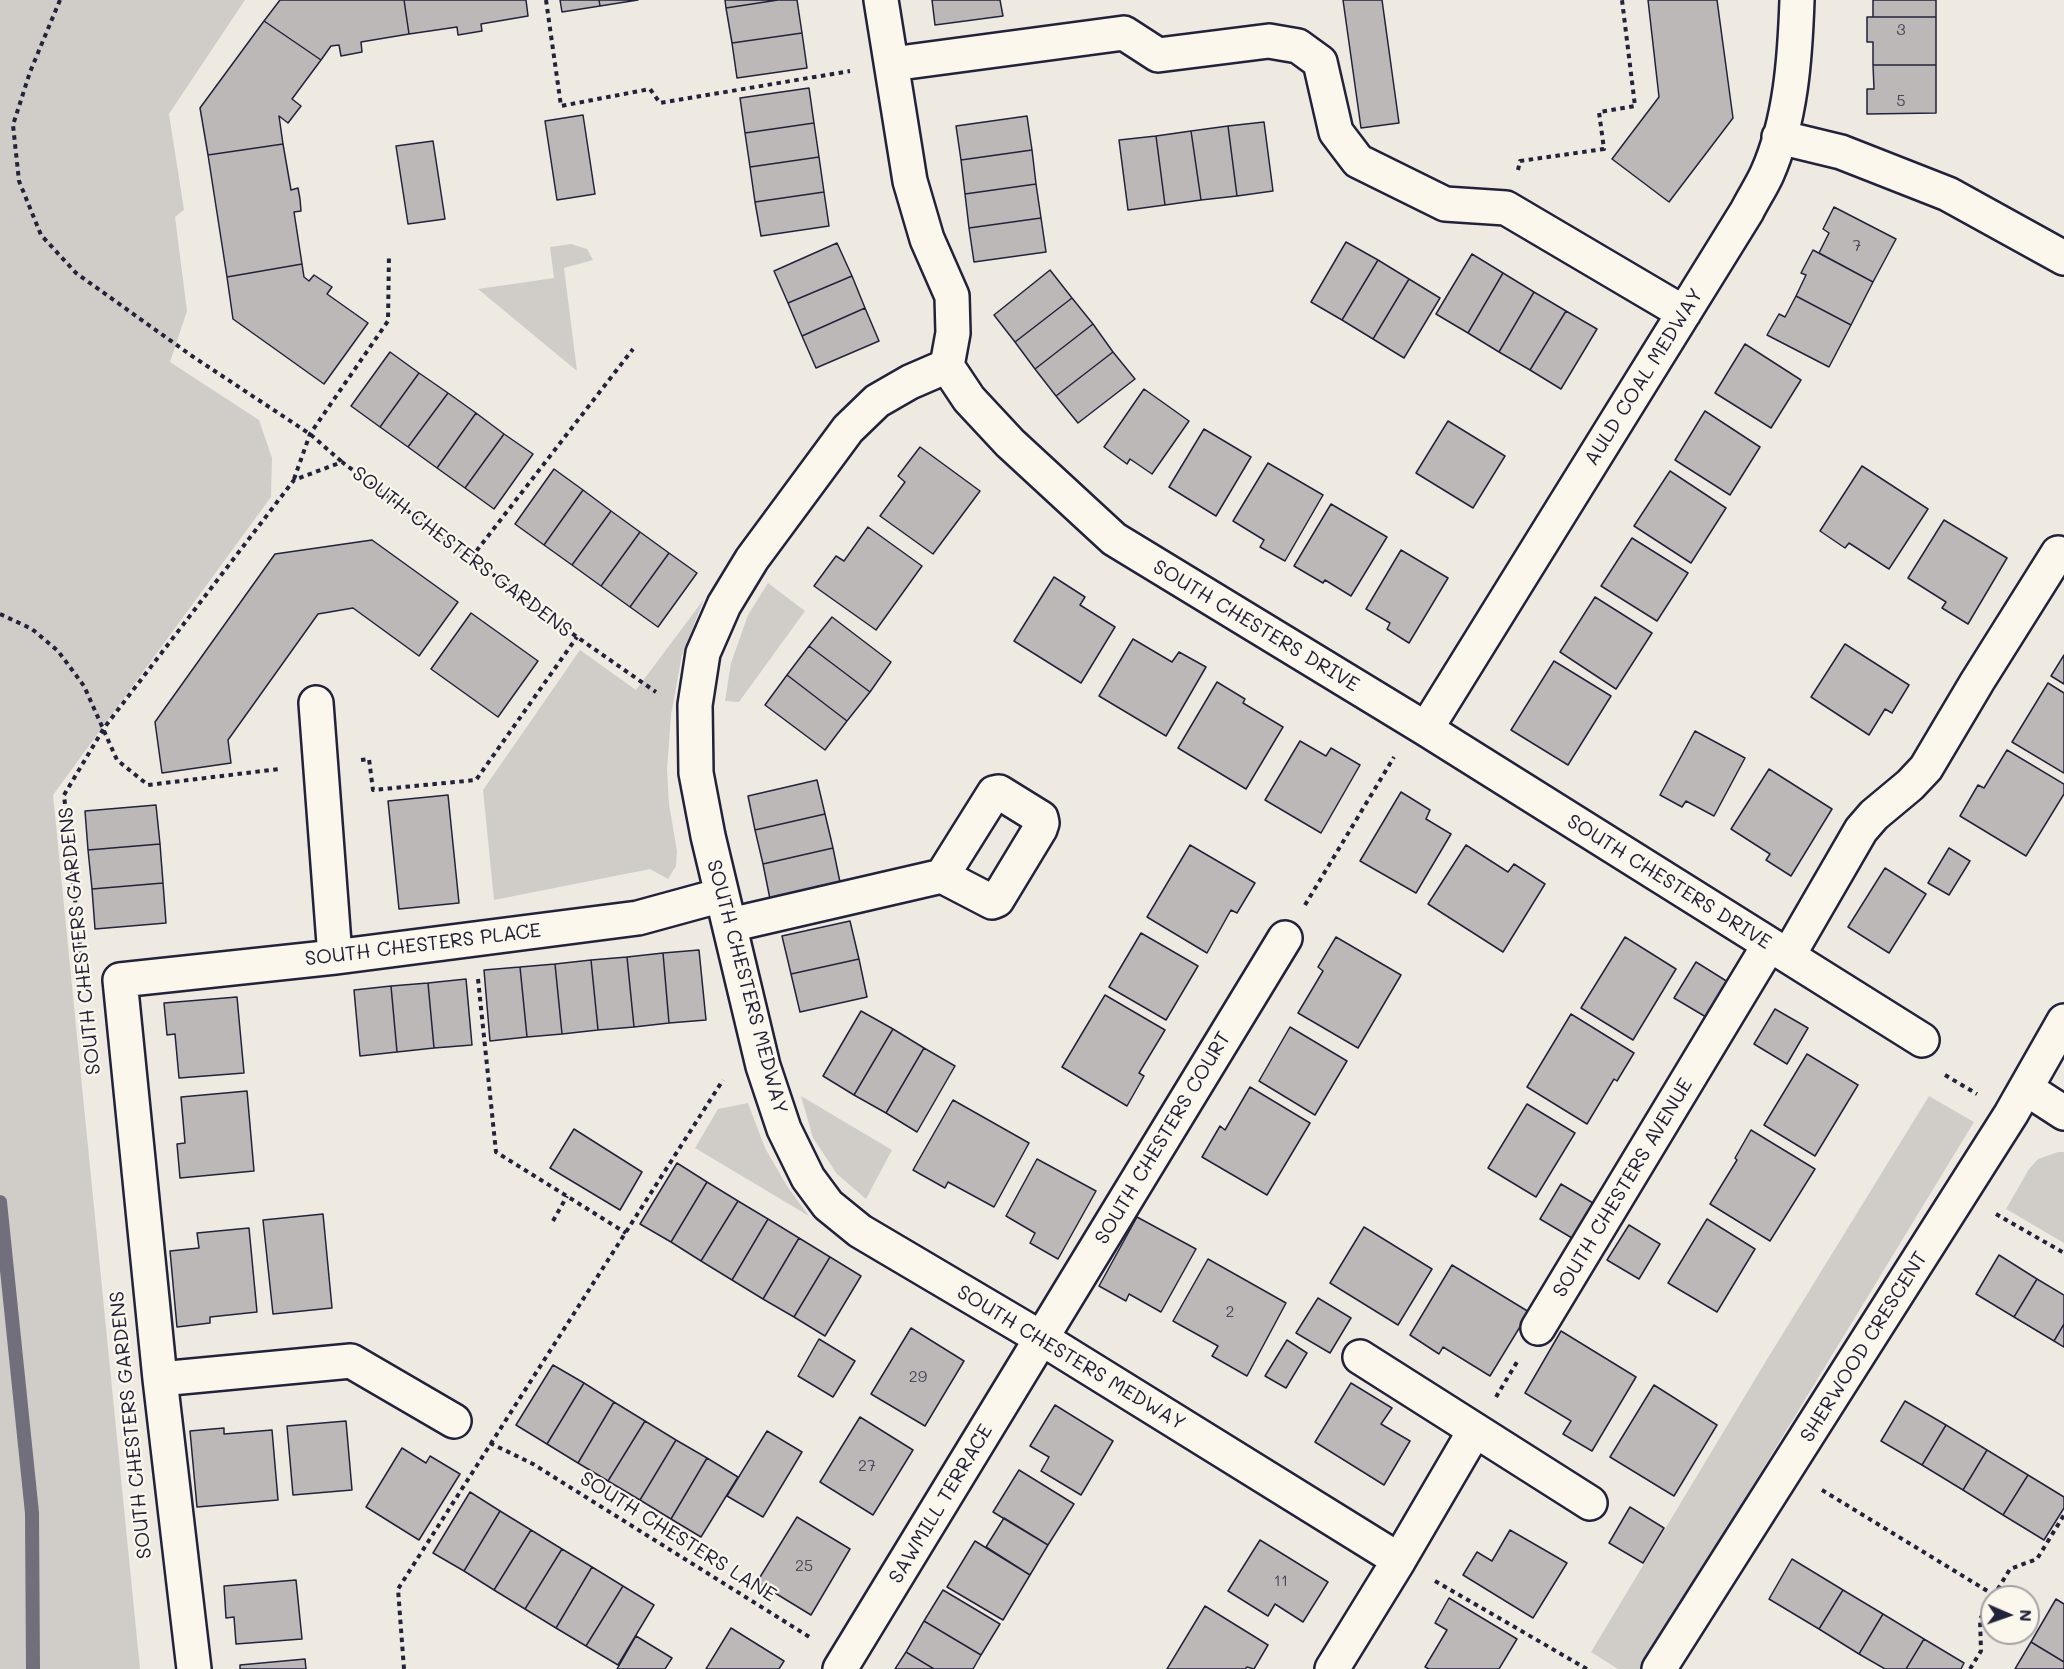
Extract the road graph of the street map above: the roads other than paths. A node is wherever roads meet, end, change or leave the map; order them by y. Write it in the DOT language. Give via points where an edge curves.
graph roads {
  1 [pos="881,0"];
  2 [pos="1797,0"];
  3 [pos="892,64"];
  4 [pos="1779,137"];
  5 [pos="2064,258"];
  6 [pos="1684,313"];
  7 [pos="947,366"];
  8 [pos="2058,553"];
  9 [pos="316,703"];
  10 [pos="1420,726"];
  11 [pos="942,876"];
  12 [pos="726,910"];
  13 [pos="1285,938"];
  14 [pos="1778,951"];
  15 [pos="335,957"];
  16 [pos="120,980"];
  17 [pos="2064,1021"];
  18 [pos="1922,1040"];
  19 [pos="2019,1101"];
  20 [pos="2064,1113"];
  21 [pos="1538,1328"];
  22 [pos="1041,1338"];
  23 [pos="1360,1357"];
  24 [pos="160,1379"];
  25 [pos="454,1421"];
  26 [pos="1475,1430"];
  27 [pos="1590,1503"];
  28 [pos="1399,1560"];
  29 [pos="843,1664"];
  30 [pos="194,1669"];
  31 [pos="1332,1669"];
  32 [pos="1659,1669"];
  1 -- 3 [label="street"];
  2 -- 4 [label="street, AULD COAL MEDWAY" via="1795,55"];
  3 -- 6 [label="street" via="1124,33 1158,55 1269,41 1298,46 1320,62 1336,132 1358,161 1445,204 1506,208"];
  3 -- 7 [label="street" via="910,181 927,239 952,296 953,333"];
  4 -- 5 [label="street" via="1841,152 1948,194"];
  4 -- 6 [label="street, AULD COAL MEDWAY" via="1767,174"];
  6 -- 10 [label="street, AULD COAL MEDWAY"];
  7 -- 10 [label="street, SOUTH CHESTERS DRIVE" via="969,399 1010,443 1114,539"];
  7 -- 12 [label="street, SOUTH CHESTERS MEDWAY" via="877,401 848,429 752,559 724,605 703,653 695,705 696,773"];
  8 -- 14 [label="street, SOUTH CHESTERS AVENUE" via="1926,768 1861,830"];
  9 -- 15 [label="street"];
  10 -- 14 [label="street, SOUTH CHESTERS DRIVE"];
  11 -- 12 [label="street, SOUTH CHESTERS PLACE"];
  12 -- 15 [label="street, SOUTH CHESTERS PLACE"];
  12 -- 22 [label="street, SOUTH CHESTERS MEDWAY" via="763,1066 784,1129 808,1178 828,1204 860,1231"];
  13 -- 22 [label="street, SOUTH CHESTERS COURT"];
  14 -- 18 [label="street, SOUTH CHESTERS DRIVE"];
  14 -- 21 [label="street, SOUTH CHESTERS AVENUE"];
  15 -- 16 [label="street, SOUTH CHESTERS PLACE"];
  16 -- 24 [label="street, SOUTH CHESTERS GARDENS"];
  17 -- 19 [label="street, SHERWOOD CRESCENT"];
  19 -- 20 [label="street"];
  19 -- 32 [label="street, SHERWOOD CRESCENT"];
  22 -- 28 [label="street, SOUTH CHESTERS MEDWAY"];
  22 -- 29 [label="street, SAWMILL TERRACE"];
  23 -- 26 [label="street"];
  24 -- 25 [label="street, SOUTH CHESTERS GARDENS" via="351,1361"];
  24 -- 30 [label="street, SOUTH CHESTERS GARDENS"];
  26 -- 27 [label="street"];
  26 -- 28 [label="street"];
  28 -- 31 [label="street"];
}
